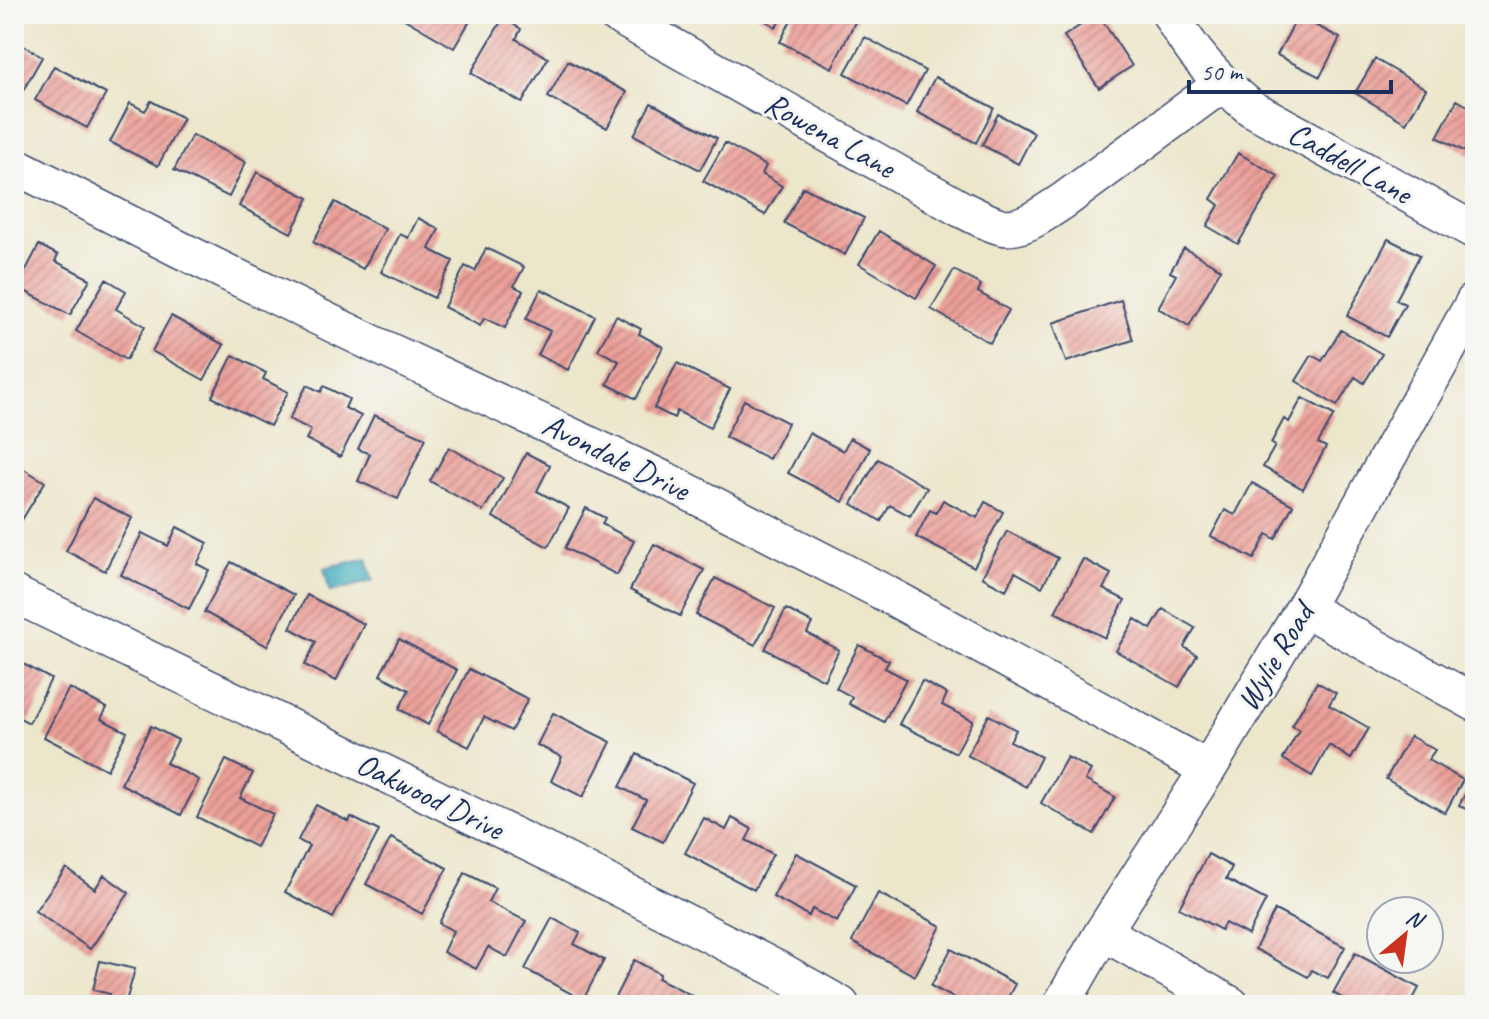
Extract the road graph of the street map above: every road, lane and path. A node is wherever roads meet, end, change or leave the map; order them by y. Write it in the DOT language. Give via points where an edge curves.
graph roads {
  1 [pos="615,14"];
  2 [pos="1170,14"];
  3 [pos="1222,84"];
  4 [pos="14,165"];
  5 [pos="1475,231"];
  6 [pos="1475,300"];
  7 [pos="14,594"];
  8 [pos="1304,608"];
  9 [pos="1475,703"];
  10 [pos="1208,769"];
  11 [pos="1103,932"];
  12 [pos="841,1005"];
  13 [pos="1061,1005"];
  14 [pos="1231,1005"];
  1 -- 3 [label="street, Rowena Lane" via="961,209 1006,228 1056,222"];
  2 -- 3 [label="street, Caddell Lane" via="1185,41"];
  3 -- 5 [label="street, Caddell Lane" via="1251,108"];
  4 -- 10 [label="street, Avondale Drive" via="374,344 667,481"];
  6 -- 8 [label="street, Wylie Road"];
  7 -- 12 [label="street, Oakwood Drive" via="568,862"];
  8 -- 9 [label="street"];
  8 -- 10 [label="street, Wylie Road"];
  10 -- 11 [label="street, Wylie Road"];
  11 -- 13 [label="street, Wylie Road"];
  11 -- 14 [label="street"];
}
